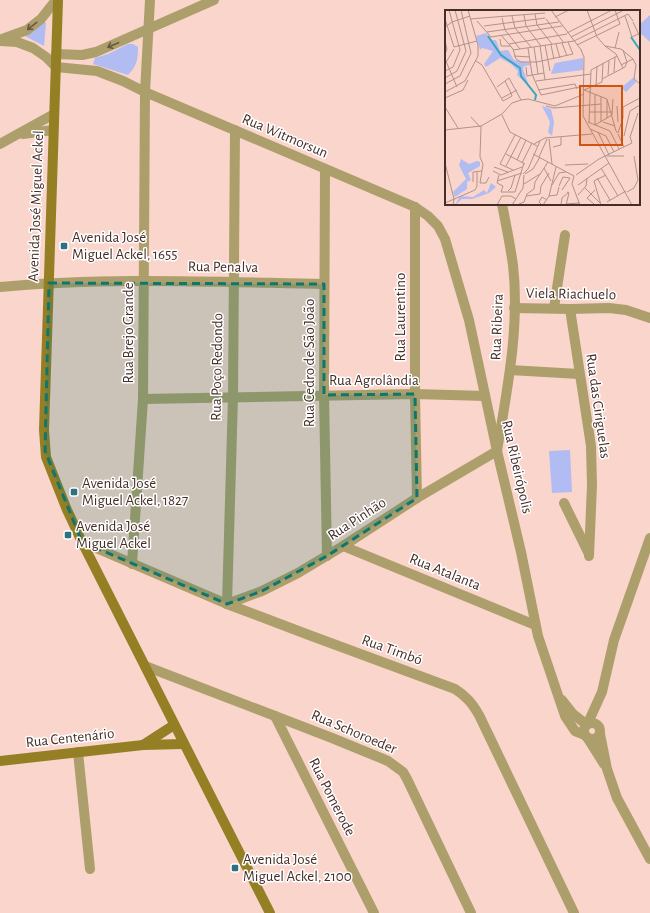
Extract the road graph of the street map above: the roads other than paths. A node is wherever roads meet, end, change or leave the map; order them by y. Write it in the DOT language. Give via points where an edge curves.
graph roads {
  1 [pos="57,0"];
  2 [pos="150,0"];
  3 [pos="214,0"];
  4 [pos="149,30"];
  5 [pos="0,40"];
  6 [pos="56,54"];
  7 [pos="90,54"];
  8 [pos="56,67"];
  9 [pos="89,70"];
  10 [pos="144,92"];
  11 [pos="54,114"];
  12 [pos="53,130"];
  13 [pos="234,130"];
  14 [pos="17,135"];
  15 [pos="0,144"];
  16 [pos="325,169"];
  17 [pos="502,205"];
  18 [pos="415,207"];
  19 [pos="565,235"];
  20 [pos="143,281"];
  21 [pos="49,282"];
  22 [pos="233,282"];
  23 [pos="324,284"];
  24 [pos="0,287"];
  25 [pos="514,308"];
  26 [pos="554,308"];
  27 [pos="570,309"];
  28 [pos="650,318"];
  29 [pos="510,370"];
  30 [pos="579,374"];
  31 [pos="415,394"];
  32 [pos="324,395"];
  33 [pos="485,396"];
  34 [pos="233,397"];
  35 [pos="143,399"];
  36 [pos="497,451"];
  37 [pos="417,498"];
  38 [pos="564,503"];
  39 [pos="650,538"];
  40 [pos="82,542"];
  41 [pos="343,546"];
  42 [pos="327,556"];
  43 [pos="132,564"];
  44 [pos="227,604"];
  45 [pos="535,625"];
  46 [pos="145,666"];
  47 [pos="602,692"];
  48 [pos="275,716"];
  49 [pos="174,725"];
  50 [pos="599,730"];
  51 [pos="587,733"];
  52 [pos="184,744"];
  53 [pos="143,745"];
  54 [pos="78,752"];
  55 [pos="0,761"];
  56 [pos="607,769"];
  57 [pos="650,859"];
  58 [pos="90,870"];
  59 [pos="270,913"];
  60 [pos="374,913"];
  61 [pos="470,913"];
  62 [pos="574,913"];
  1 -- 5 [label="street, one-way" via="41,19 27,30"];
  1 -- 6 [label="street, Avenida José Miguel Ackel"];
  2 -- 4 [label="street, Rua Brejo Grande"];
  3 -- 4 [label="street"];
  4 -- 7 [label="street, one-way"];
  4 -- 10 [label="street, Rua Brejo Grande"];
  5 -- 8 [label="street" via="33,48"];
  6 -- 7 [label="street"];
  6 -- 8 [label="street, Avenida José Miguel Ackel"];
  7 -- 9 [label="street"];
  8 -- 9 [label="street, Rua Witmorsun"];
  8 -- 11 [label="street, Avenida José Miguel Ackel"];
  9 -- 10 [label="street, Rua Witmorsun" via="114,77"];
  10 -- 13 [label="street, Rua Witmorsun"];
  10 -- 20 [label="street, Rua Brejo Grande"];
  11 -- 12 [label="street, Avenida José Miguel Ackel"];
  11 -- 14 [label="street"];
  12 -- 14 [label="street"];
  12 -- 21 [label="street, Avenida José Miguel Ackel"];
  13 -- 16 [label="street, Rua Witmorsun"];
  13 -- 22 [label="street, Rua Poço Redondo"];
  14 -- 15 [label="street"];
  16 -- 18 [label="street, Rua Witmorsun"];
  16 -- 23 [label="street, Rua Cedro de São João"];
  17 -- 25 [label="street, Rua Ribeira" via="513,265"];
  18 -- 31 [label="street, Rua Laurentino"];
  18 -- 33 [label="street, Rua Ribeirópolis" via="438,226 445,239 469,320"];
  19 -- 26 [label="street"];
  20 -- 21 [label="street, Rua Penalva"];
  20 -- 22 [label="street, Rua Penalva"];
  20 -- 35 [label="street, Rua Brejo Grande"];
  21 -- 24 [label="street, Rua Penalva"];
  21 -- 40 [label="street, Avenida José Miguel Ackel" via="45,451"];
  22 -- 23 [label="street, Rua Penalva"];
  22 -- 34 [label="street, Rua Poço Redondo"];
  23 -- 32 [label="street, Rua Cedro de São João"];
  25 -- 26 [label="street, Viela Riachuelo"];
  25 -- 29 [label="street, Rua Ribeira"];
  26 -- 27 [label="street, Viela Riachuelo"];
  27 -- 28 [label="street, Viela Riachuelo" via="609,308 626,310"];
  27 -- 30 [label="street, Rua das Ciriguelas"];
  29 -- 30 [label="street"];
  29 -- 36 [label="street, Rua Ribeira"];
  30 -- 38 [label="street, Rua das Ciriguelas" via="591,446 590,556"];
  31 -- 32 [label="street, Rua Agrolândia"];
  31 -- 33 [label="street, Rua Agrolândia"];
  31 -- 37 [label="street, Rua Laurentino"];
  32 -- 34 [label="street, Rua Agrolândia"];
  32 -- 42 [label="street, Rua Cedro de São João"];
  33 -- 36 [label="street, Rua Ribeirópolis"];
  34 -- 35 [label="street, Rua Agrolândia"];
  34 -- 44 [label="street, Rua Poço Redondo"];
  35 -- 43 [label="street, Rua Brejo Grande"];
  36 -- 37 [label="street, Rua Pinhão"];
  36 -- 45 [label="street, Rua Ribeirópolis"];
  37 -- 41 [label="street, Rua Pinhão"];
  39 -- 47 [label="street" via="614,640"];
  40 -- 43 [label="street, Rua Timbó"];
  40 -- 46 [label="street, Avenida José Miguel Ackel"];
  41 -- 42 [label="street, Rua Pinhão"];
  41 -- 45 [label="street, Rua Atalanta"];
  42 -- 44 [label="street, Rua Pinhão" via="262,591"];
  43 -- 44 [label="street, Rua Timbó"];
  44 -- 62 [label="street, Rua Timbó" via="455,689 466,696 479,715"];
  45 -- 51 [label="street, Rua Ribeirópolis" via="558,695"];
  46 -- 48 [label="street, Rua Schoroeder"];
  46 -- 49 [label="street, Avenida José Miguel Ackel"];
  47 -- 50 [label="street"];
  47 -- 51 [label="street"];
  48 -- 60 [label="street, Rua Pomerode"];
  48 -- 61 [label="street, Rua Schoroeder" via="388,761 403,772"];
  49 -- 52 [label="street, Avenida José Miguel Ackel"];
  49 -- 53 [label="street, Rua Centenário"];
  50 -- 51 [label="street" via="594,724"];
  50 -- 51 [label="street" via="595,739"];
  50 -- 56 [label="street"];
  51 -- 56 [label="street"];
  52 -- 53 [label="street, Rua Centenário"];
  52 -- 59 [label="street, Avenida José Miguel Ackel"];
  53 -- 54 [label="street, Rua Centenário"];
  54 -- 55 [label="street, Rua Centenário"];
  54 -- 58 [label="street"];
  56 -- 57 [label="street" via="617,798"];
}
